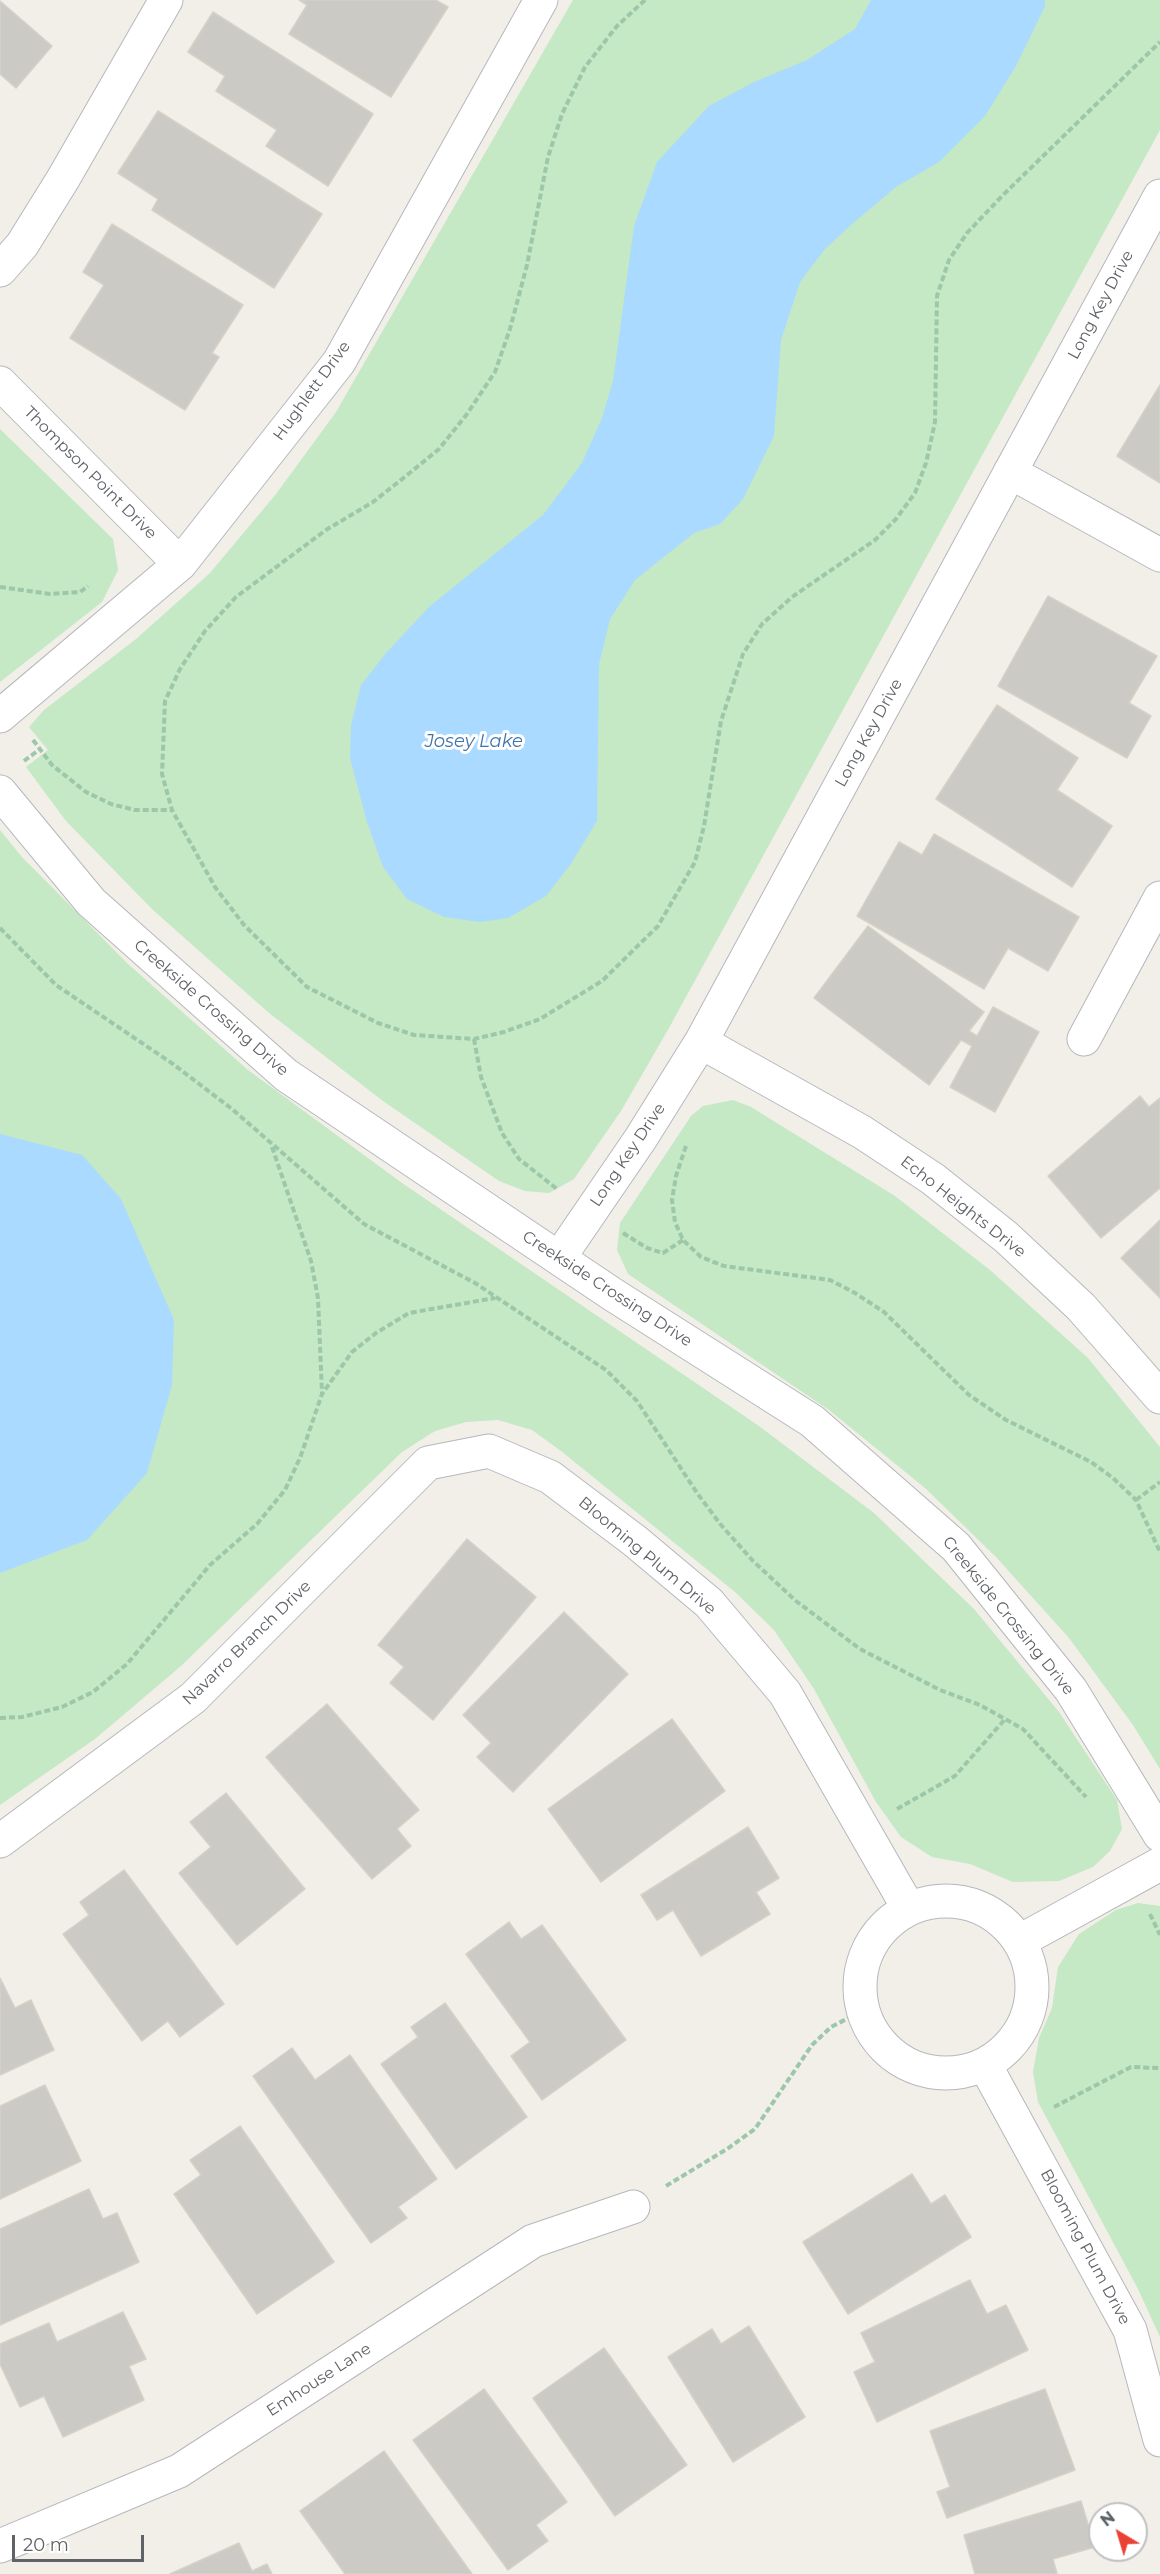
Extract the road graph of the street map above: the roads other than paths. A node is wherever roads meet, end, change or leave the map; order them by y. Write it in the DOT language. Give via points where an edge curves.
graph roads {
  1 [pos="166,0"];
  2 [pos="541,0"];
  3 [pos="1160,196"];
  4 [pos="0,270"];
  5 [pos="0,383"];
  6 [pos="1010,472"];
  7 [pos="1160,555"];
  8 [pos="180,564"];
  9 [pos="4,713"];
  10 [pos="0,792"];
  11 [pos="1160,898"];
  12 [pos="1151,939"];
  13 [pos="1084,1038"];
  14 [pos="700,1042"];
  15 [pos="559,1258"];
  16 [pos="1160,1397"];
  17 [pos="489,1451"];
  18 [pos="1160,1835"];
  19 [pos="0,1840"];
  20 [pos="1160,1864"];
  21 [pos="909,1909"];
  22 [pos="1020,1941"];
  23 [pos="985,2065"];
  24 [pos="633,2207"];
  25 [pos="1160,2440"];
  26 [pos="0,2546"];
  27 [pos="0,2563"];
  28 [pos="5,2574"];
  1 -- 4 [label="street" via="34,226"];
  2 -- 8 [label="street, Hughlett Drive" via="339,362"];
  3 -- 6 [label="street, Long Key Drive"];
  5 -- 8 [label="street, Thompson Point Drive"];
  6 -- 7 [label="street"];
  6 -- 14 [label="street, Long Key Drive"];
  8 -- 9 [label="street, Hughlett Drive"];
  10 -- 15 [label="street, Creekside Crossing Drive" via="91,902 285,1075"];
  11 -- 12 [label="street"];
  12 -- 13 [label="street"];
  14 -- 15 [label="street, Long Key Drive"];
  14 -- 16 [label="street, Echo Heights Drive" via="862,1132 933,1179 1006,1237 1081,1307"];
  15 -- 18 [label="street, Creekside Crossing Drive" via="812,1421 956,1547 1071,1690"];
  17 -- 19 [label="street, Navarro Branch Drive" via="428,1462 193,1698"];
  17 -- 21 [label="street, Blooming Plum Drive" via="550,1477 709,1603 785,1693"];
  20 -- 22 [label="street"];
  21 -- 22 [label="street" via="939,1900 971,1903 999,1917"];
  21 -- 23 [label="street" via="881,1929 864,1959 859,1993 868,2026 889,2053 918,2070 952,2074"];
  22 -- 23 [label="street" via="1033,1974 1030,2010 1014,2042"];
  23 -- 25 [label="street, Blooming Plum Drive" via="1130,2330"];
  24 -- 26 [label="street, Emhouse Lane" via="533,2241 179,2470"];
  27 -- 28 [label="street"];
}
